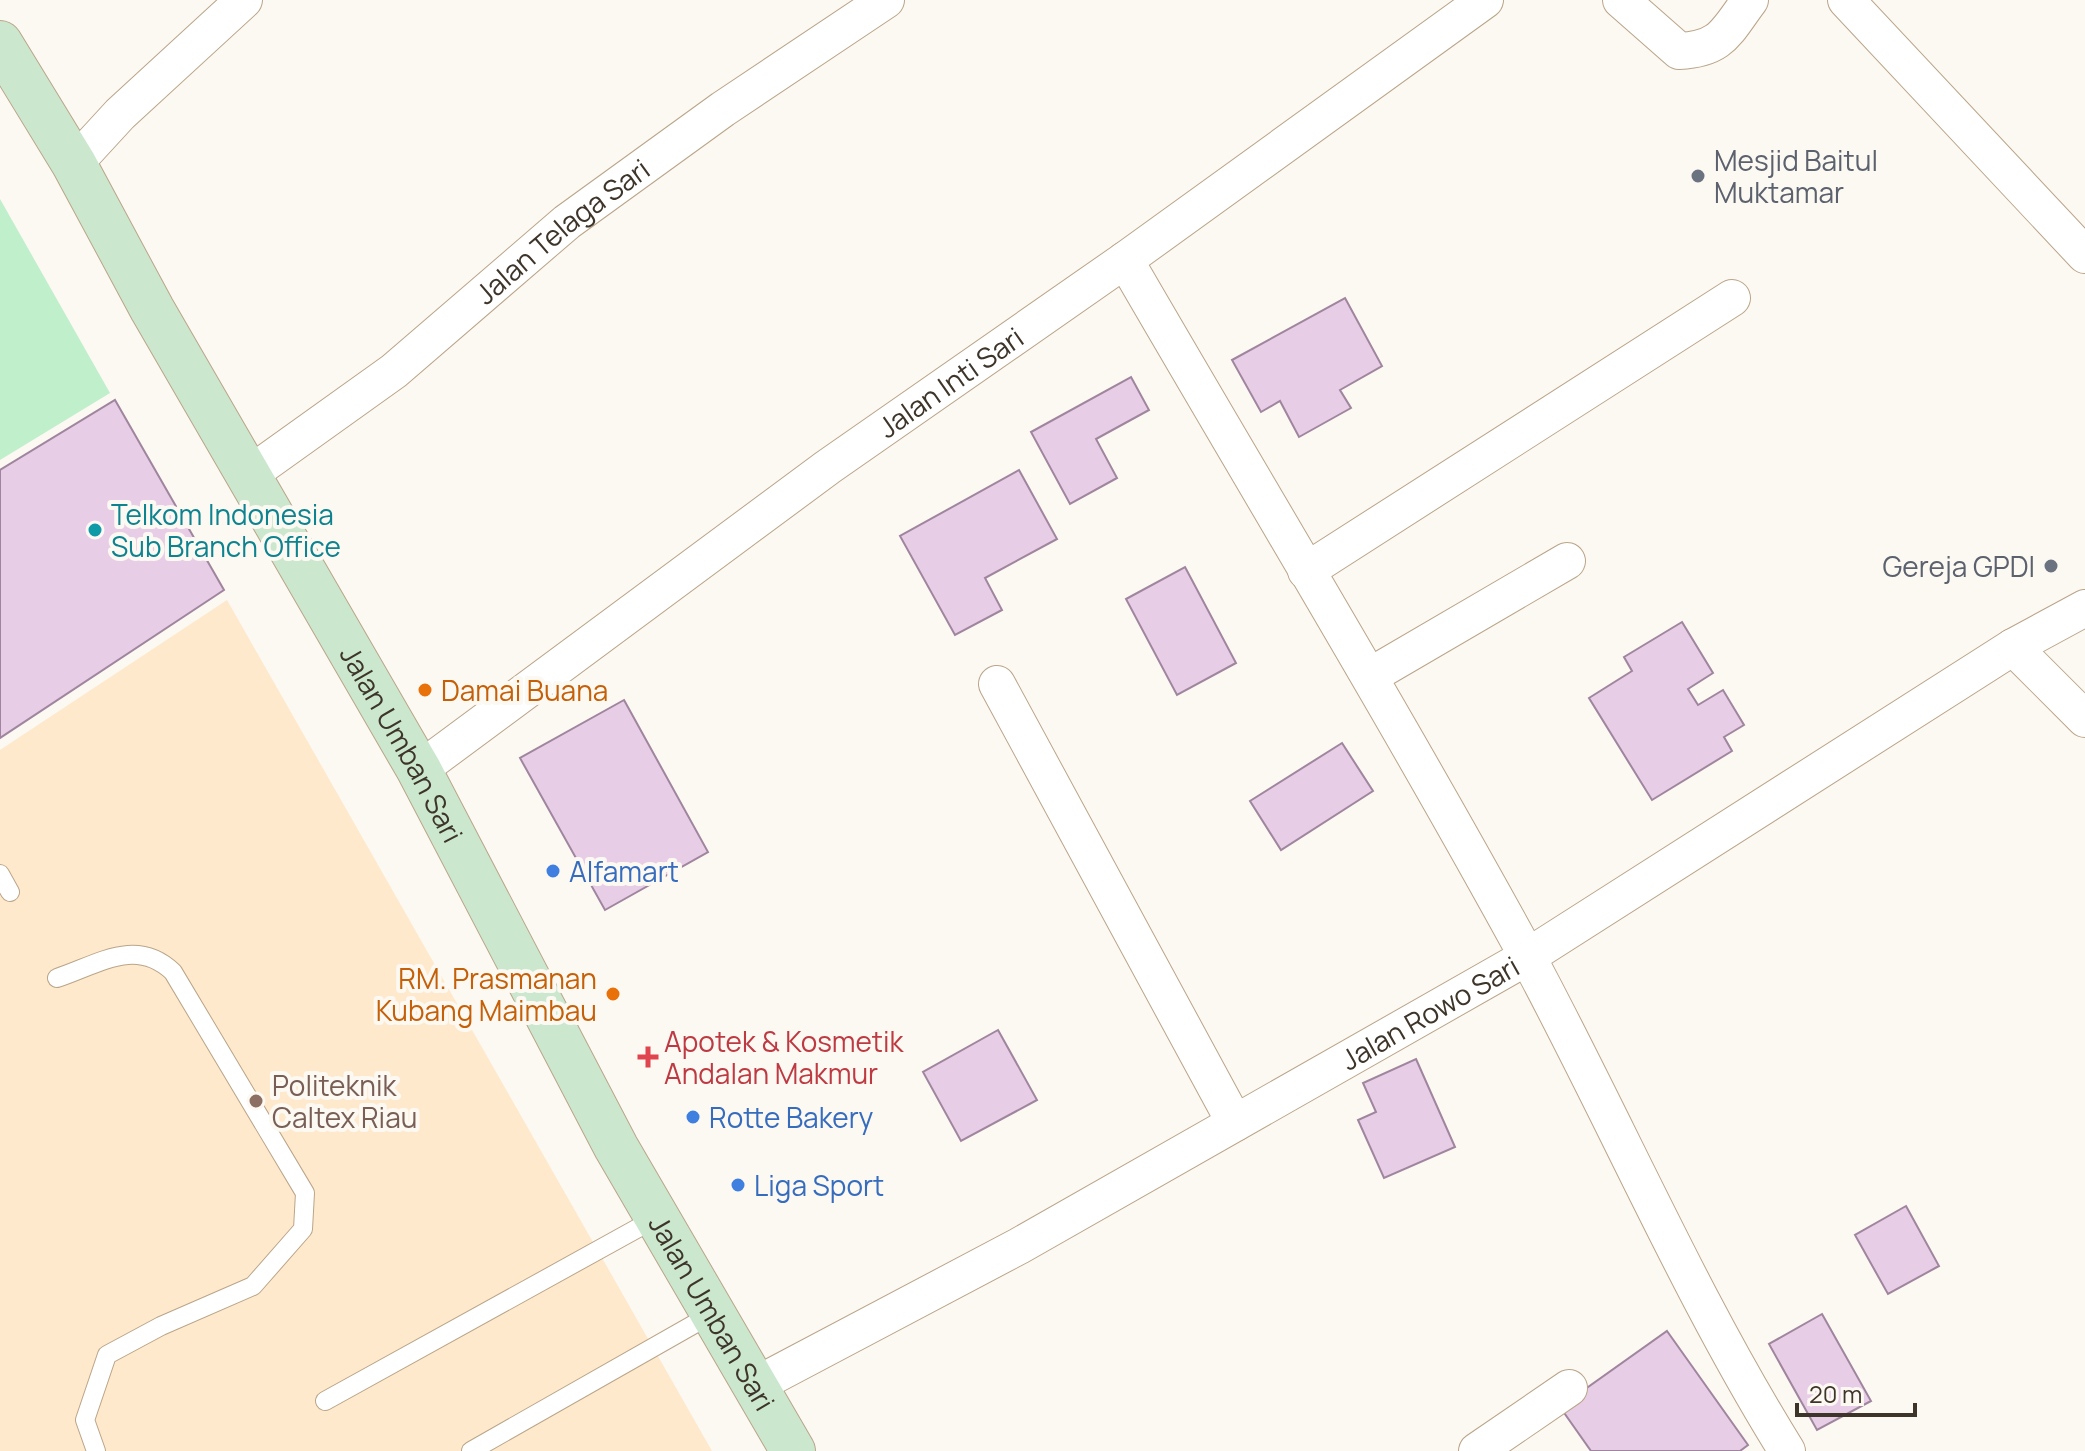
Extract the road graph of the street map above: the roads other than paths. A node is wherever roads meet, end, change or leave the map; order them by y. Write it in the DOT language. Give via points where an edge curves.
graph roads {
  1 [pos="244,0"];
  2 [pos="886,0"];
  3 [pos="1485,0"];
  4 [pos="1621,0"];
  5 [pos="1750,0"];
  6 [pos="1846,0"];
  7 [pos="0,43"];
  8 [pos="74,164"];
  9 [pos="2085,255"];
  10 [pos="1125,260"];
  11 [pos="1732,298"];
  12 [pos="250,474"];
  13 [pos="1567,561"];
  14 [pos="1306,571"];
  15 [pos="2085,608"];
  16 [pos="2013,647"];
  17 [pos="1370,676"];
  18 [pos="997,684"];
  19 [pos="2085,719"];
  20 [pos="419,770"];
  21 [pos="0,874"];
  22 [pos="10,892"];
  23 [pos="1527,957"];
  24 [pos="57,978"];
  25 [pos="1235,1123"];
  26 [pos="658,1217"];
  27 [pos="712,1314"];
  28 [pos="756,1385"];
  29 [pos="1569,1388"];
  30 [pos="325,1401"];
  31 [pos="96,1451"];
  32 [pos="471,1451"];
  33 [pos="793,1451"];
  34 [pos="1477,1451"];
  35 [pos="1787,1451"];
  1 -- 8 [label="street" via="120,114"];
  2 -- 12 [label="street, Jalan Telaga Sari" via="567,222 394,371"];
  3 -- 10 [label="street, Jalan Inti Sari"];
  4 -- 5 [label="street" via="1679,51 1704,50 1721,38"];
  6 -- 9 [label="street"];
  7 -- 8 [label="main road, Jalan Umban Sari"];
  8 -- 12 [label="main road, Jalan Umban Sari"];
  10 -- 14 [label="street"];
  10 -- 20 [label="street, Jalan Inti Sari" via="828,467"];
  11 -- 14 [label="street"];
  12 -- 20 [label="main road, Jalan Umban Sari"];
  13 -- 17 [label="street"];
  14 -- 17 [label="street"];
  15 -- 16 [label="street, Jalan Rowo Sari"];
  16 -- 19 [label="street"];
  16 -- 23 [label="street, Jalan Rowo Sari"];
  17 -- 23 [label="street"];
  18 -- 25 [label="street"];
  20 -- 26 [label="main road, Jalan Umban Sari" via="616,1147"];
  21 -- 22 [label="lane"];
  23 -- 25 [label="street, Jalan Rowo Sari"];
  23 -- 35 [label="street" via="1735,1368"];
  24 -- 31 [label="lane" via="126,955 157,957 173,972 305,1193 303,1229 253,1286 107,1355 85,1420"];
  25 -- 28 [label="street, Jalan Rowo Sari" via="1019,1246"];
  26 -- 27 [label="main road, Jalan Umban Sari"];
  26 -- 30 [label="lane"];
  27 -- 28 [label="main road, Jalan Umban Sari"];
  27 -- 32 [label="lane"];
  28 -- 33 [label="main road, Jalan Umban Sari"];
  29 -- 34 [label="street"];
}
